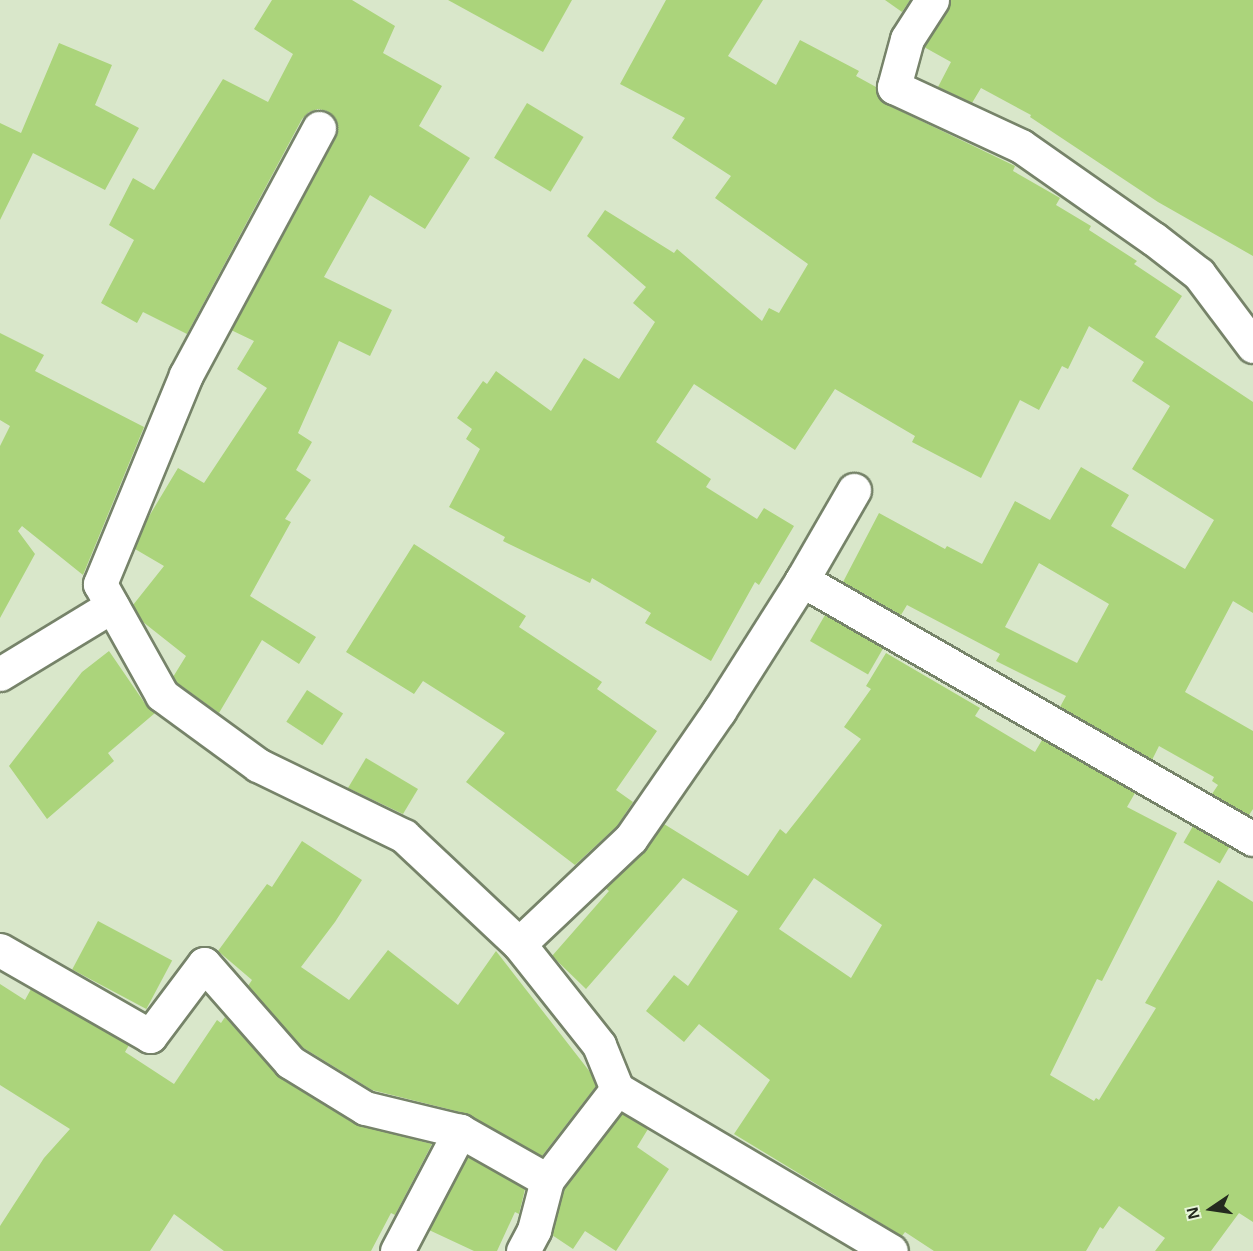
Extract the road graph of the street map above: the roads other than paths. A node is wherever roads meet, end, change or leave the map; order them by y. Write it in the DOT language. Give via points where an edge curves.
graph roads {
  1 [pos="932,0"];
  2 [pos="319,128"];
  3 [pos="1253,346"];
  4 [pos="854,490"];
  5 [pos="802,580"];
  6 [pos="112,606"];
  7 [pos="0,674"];
  8 [pos="1253,838"];
  9 [pos="519,944"];
  10 [pos="0,950"];
  11 [pos="617,1089"];
  12 [pos="460,1131"];
  13 [pos="547,1180"];
  14 [pos="397,1251"];
  15 [pos="523,1251"];
  16 [pos="891,1251"];
  1 -- 3 [label="street" via="907,39 894,87 1021,146 1154,238 1199,274"];
  2 -- 6 [label="street" via="186,375 100,584"];
  4 -- 5 [label="street"];
  5 -- 8 [label="street"];
  5 -- 9 [label="street" via="719,711 631,838"];
  6 -- 7 [label="street"];
  6 -- 9 [label="street" via="162,695 258,765 404,836"];
  9 -- 11 [label="street" via="599,1045"];
  10 -- 12 [label="street" via="150,1036 204,964 290,1062 364,1108"];
  11 -- 13 [label="street"];
  11 -- 16 [label="street"];
  12 -- 13 [label="street"];
  12 -- 14 [label="street"];
  13 -- 15 [label="street" via="534,1230"];
}
